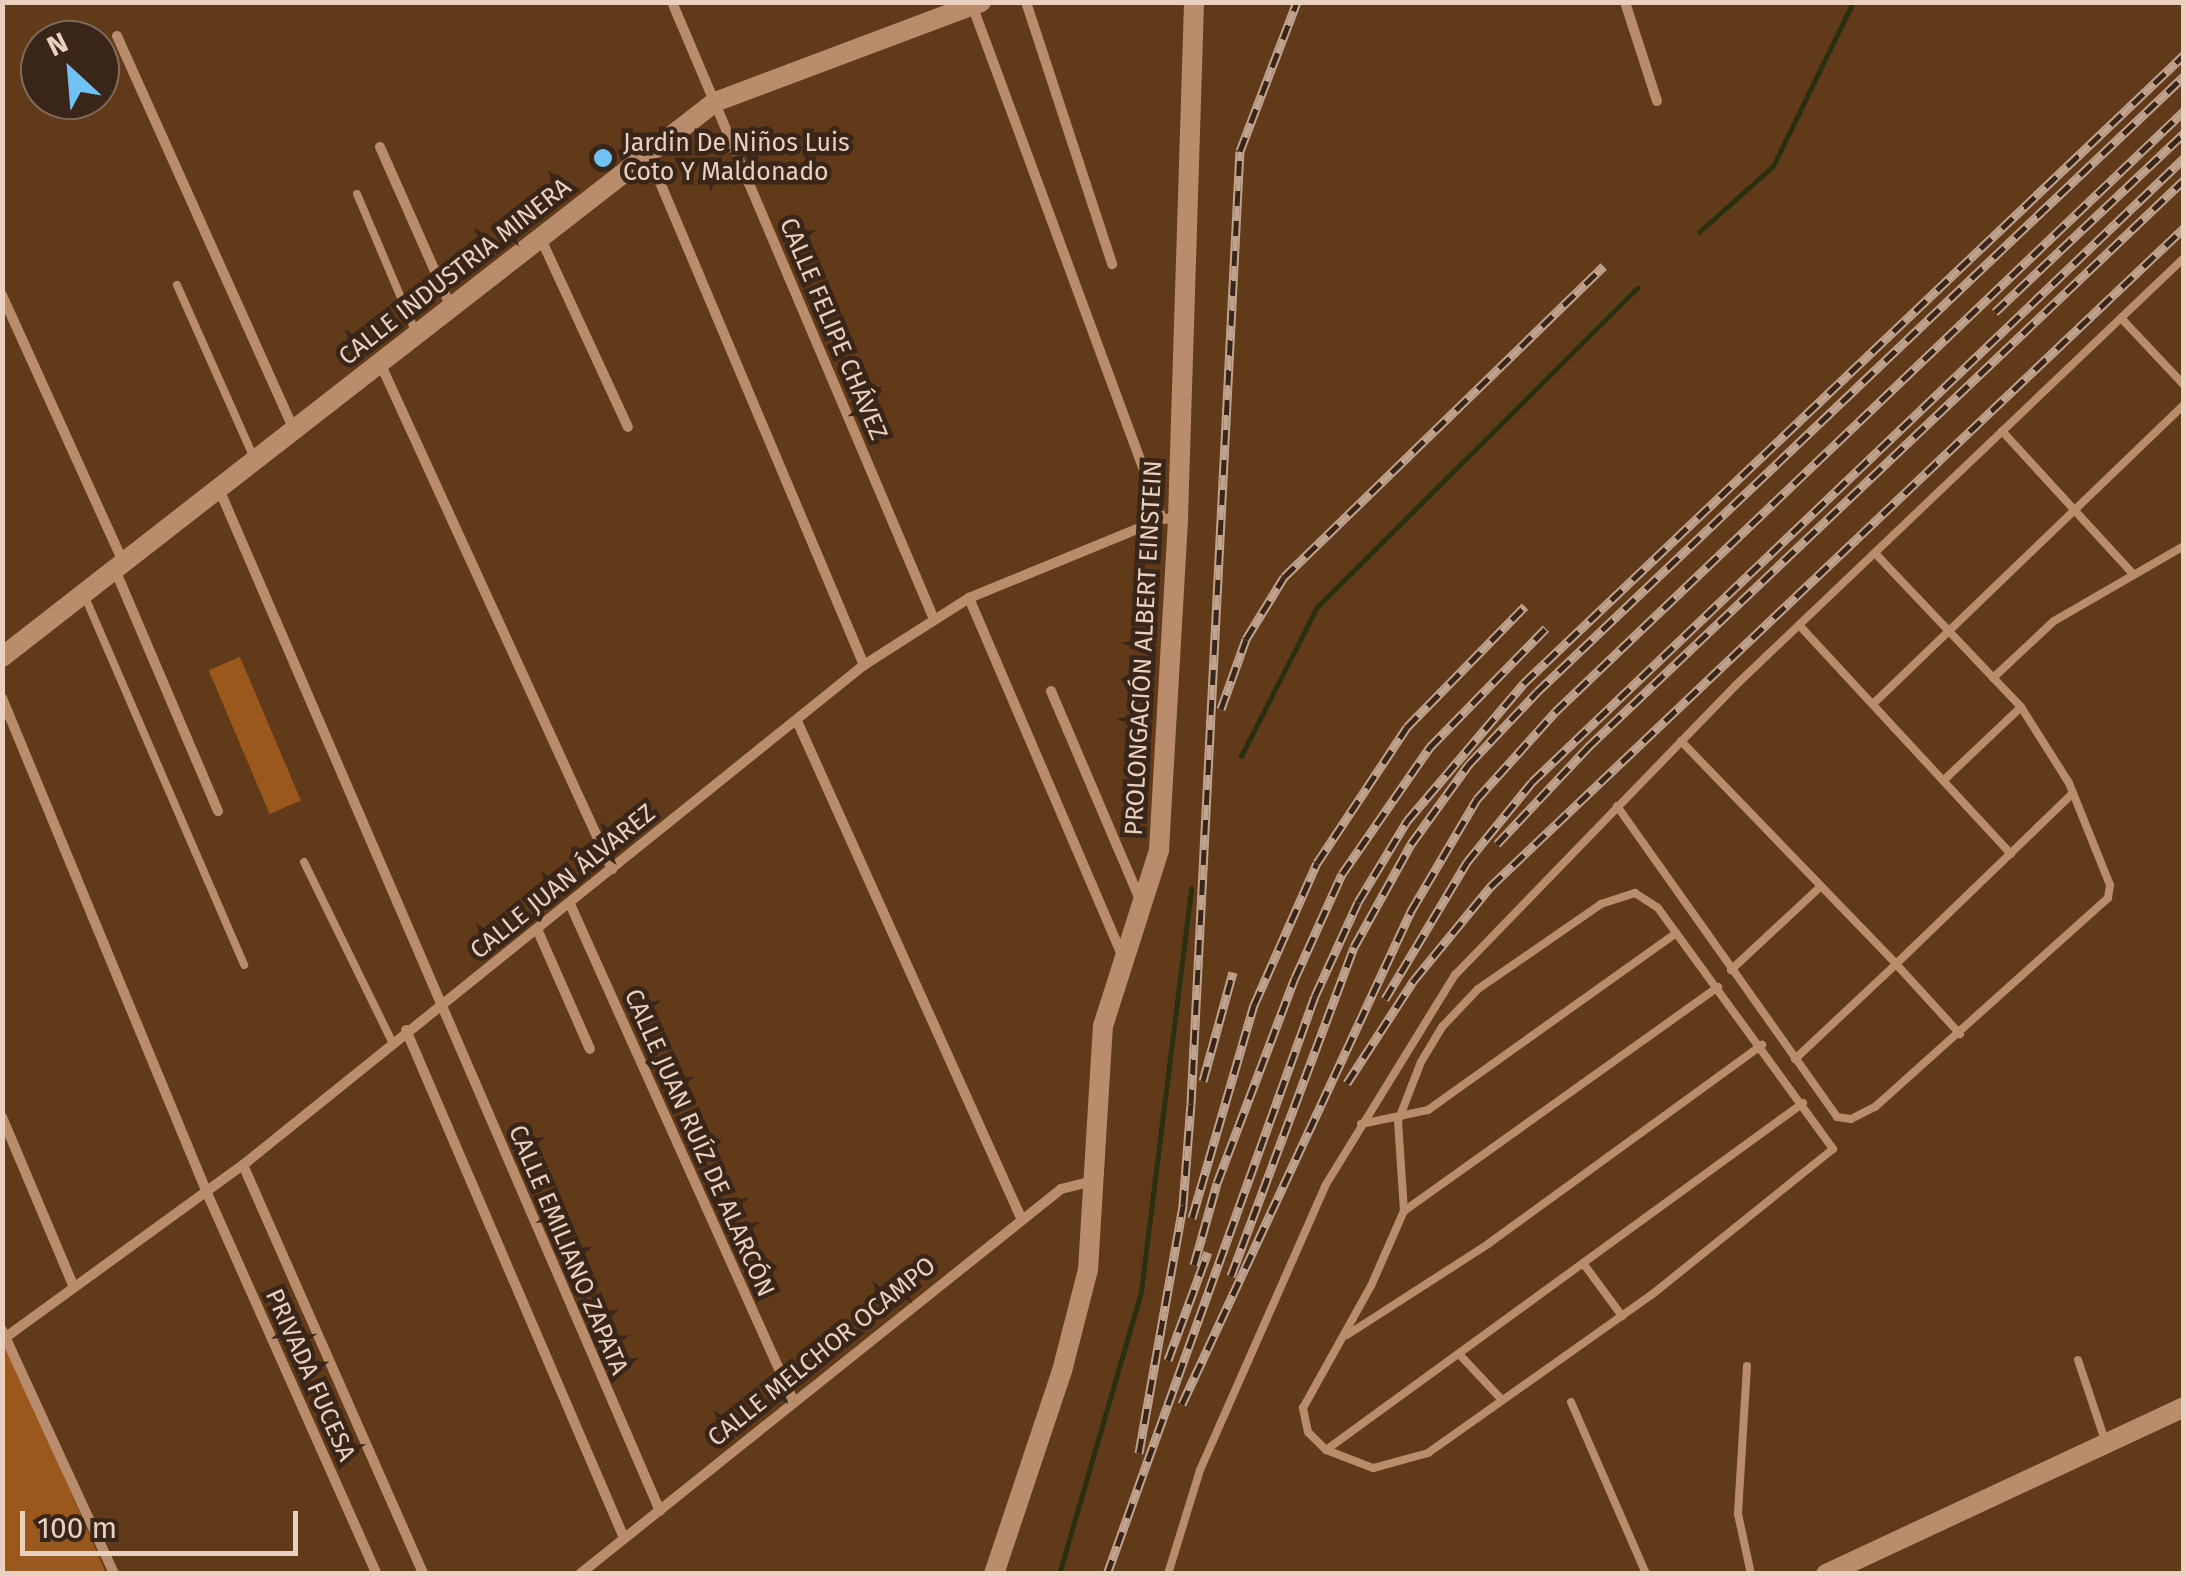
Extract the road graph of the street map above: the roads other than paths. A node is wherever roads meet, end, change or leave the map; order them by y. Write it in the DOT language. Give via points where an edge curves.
graph roads {
  1 [pos="672,2"];
  2 [pos="1026,2"];
  3 [pos="1194,2"];
  4 [pos="1625,2"];
  5 [pos="977,4"];
  6 [pos="931,10"];
  7 [pos="120,43"];
  8 [pos="715,102"];
  9 [pos="1656,102"];
  10 [pos="380,147"];
  11 [pos="647,152"];
  12 [pos="356,194"];
  13 [pos="541,239"];
  14 [pos="2184,258"];
  15 [pos="1112,264"];
  16 [pos="177,285"];
  17 [pos="2,295"];
  18 [pos="450,305"];
  19 [pos="2121,318"];
  20 [pos="416,333"];
  21 [pos="380,363"];
  22 [pos="2184,385"];
  23 [pos="2184,405"];
  24 [pos="628,427"];
  25 [pos="292,428"];
  26 [pos="2002,431"];
  27 [pos="255,460"];
  28 [pos="220,489"];
  29 [pos="2076,508"];
  30 [pos="1170,518"];
  31 [pos="2184,546"];
  32 [pos="1875,553"];
  33 [pos="120,568"];
  34 [pos="2134,574"];
  35 [pos="84,595"];
  36 [pos="969,598"];
  37 [pos="933,616"];
  38 [pos="1799,625"];
  39 [pos="1948,630"];
  40 [pos="2,657"];
  41 [pos="864,665"];
  42 [pos="1994,678"];
  43 [pos="1051,691"];
  44 [pos="2,698"];
  45 [pos="1873,704"];
  46 [pos="2021,707"];
  47 [pos="796,722"];
  48 [pos="1681,741"];
  49 [pos="1944,780"];
  50 [pos="2071,794"];
  51 [pos="1617,806"];
  52 [pos="218,811"];
  53 [pos="2011,854"];
  54 [pos="304,862"];
  55 [pos="612,869"];
  56 [pos="1821,886"];
  57 [pos="570,904"];
  58 [pos="1142,904"];
  59 [pos="537,929"];
  60 [pos="1676,933"];
  61 [pos="1124,960"];
  62 [pos="244,964"];
  63 [pos="1896,964"];
  64 [pos="1731,970"];
  65 [pos="1718,987"];
  66 [pos="440,1005"];
  67 [pos="406,1030"];
  68 [pos="1960,1034"];
  69 [pos="392,1042"];
  70 [pos="1762,1045"];
  71 [pos="590,1049"];
  72 [pos="1795,1059"];
  73 [pos="1804,1103"];
  74 [pos="2,1117"];
  75 [pos="1398,1121"];
  76 [pos="1362,1124"];
  77 [pos="243,1165"];
  78 [pos="1097,1180"];
  79 [pos="207,1193"];
  80 [pos="1404,1211"];
  81 [pos="1022,1220"];
  82 [pos="1583,1264"];
  83 [pos="73,1285"];
  84 [pos="1622,1316"];
  85 [pos="4,1334"];
  86 [pos="1343,1338"];
  87 [pos="1459,1354"];
  88 [pos="2078,1360"];
  89 [pos="1747,1366"];
  90 [pos="792,1398"];
  91 [pos="1502,1400"];
  92 [pos="1572,1402"];
  93 [pos="2184,1407"];
  94 [pos="2106,1444"];
  95 [pos="1326,1450"];
  96 [pos="660,1510"];
  97 [pos="624,1538"];
  98 [pos="114,1574"];
  99 [pos="377,1574"];
  100 [pos="422,1574"];
  101 [pos="580,1574"];
  102 [pos="994,1574"];
  103 [pos="1168,1574"];
  104 [pos="1646,1574"];
  105 [pos="1751,1574"];
  106 [pos="1826,1574"];
  1 -- 8 [label="street, CALLE FELIPE CHÁVEZ"];
  2 -- 15 [label="street"];
  3 -- 30 [label="main road, PROLONGACIÓN ALBERT EINSTEIN"];
  4 -- 9 [label="street"];
  5 -- 6 [label="main road, CALLE INDUSTRIA MINERA"];
  5 -- 30 [label="street"];
  6 -- 8 [label="main road, CALLE INDUSTRIA MINERA"];
  7 -- 25 [label="street"];
  8 -- 11 [label="main road, CALLE INDUSTRIA MINERA"];
  8 -- 37 [label="street, CALLE FELIPE CHÁVEZ"];
  10 -- 18 [label="street"];
  11 -- 13 [label="main road, CALLE INDUSTRIA MINERA"];
  11 -- 41 [label="street"];
  12 -- 20 [label="lane"];
  13 -- 18 [label="main road, CALLE INDUSTRIA MINERA"];
  13 -- 24 [label="street"];
  14 -- 19 [label="lane"];
  16 -- 27 [label="lane"];
  17 -- 33 [label="street"];
  18 -- 20 [label="main road, CALLE INDUSTRIA MINERA"];
  19 -- 22 [label="lane"];
  19 -- 26 [label="lane"];
  20 -- 21 [label="main road, CALLE INDUSTRIA MINERA"];
  21 -- 25 [label="main road, CALLE INDUSTRIA MINERA"];
  21 -- 55 [label="street"];
  23 -- 29 [label="lane"];
  25 -- 27 [label="main road, CALLE INDUSTRIA MINERA"];
  26 -- 29 [label="lane"];
  26 -- 32 [label="lane"];
  27 -- 28 [label="main road, CALLE INDUSTRIA MINERA"];
  28 -- 33 [label="main road, CALLE INDUSTRIA MINERA"];
  28 -- 66 [label="street, CALLE EMILIANO ZAPATA"];
  29 -- 34 [label="lane"];
  29 -- 39 [label="lane"];
  30 -- 36 [label="street, CALLE JUAN ÁLVAREZ"];
  30 -- 58 [label="main road, PROLONGACIÓN ALBERT EINSTEIN" via="1158,850"];
  31 -- 34 [label="lane"];
  32 -- 38 [label="lane"];
  32 -- 39 [label="lane"];
  33 -- 35 [label="main road, CALLE INDUSTRIA MINERA"];
  33 -- 52 [label="street"];
  34 -- 42 [label="lane" via="2054,621"];
  35 -- 40 [label="main road, CALLE INDUSTRIA MINERA"];
  35 -- 62 [label="lane"];
  36 -- 37 [label="street, CALLE JUAN ÁLVAREZ"];
  36 -- 61 [label="street"];
  37 -- 41 [label="street, CALLE JUAN ÁLVAREZ"];
  38 -- 45 [label="lane"];
  38 -- 48 [label="lane"];
  39 -- 42 [label="lane"];
  39 -- 45 [label="lane"];
  41 -- 47 [label="street, CALLE JUAN ÁLVAREZ"];
  42 -- 46 [label="lane"];
  43 -- 58 [label="street"];
  44 -- 79 [label="street, PRIVADA FUCESA"];
  45 -- 49 [label="lane"];
  46 -- 49 [label="lane"];
  46 -- 50 [label="lane"];
  47 -- 55 [label="street, CALLE JUAN ÁLVAREZ"];
  47 -- 81 [label="street"];
  48 -- 51 [label="lane"];
  48 -- 56 [label="lane"];
  49 -- 53 [label="lane"];
  50 -- 53 [label="lane"];
  50 -- 68 [label="lane" via="2111,893"];
  51 -- 64 [label="lane"];
  51 -- 76 [label="lane" via="1471,956"];
  53 -- 63 [label="lane"];
  54 -- 69 [label="lane"];
  55 -- 57 [label="street, CALLE JUAN ÁLVAREZ"];
  56 -- 63 [label="lane"];
  56 -- 64 [label="lane"];
  57 -- 59 [label="street, CALLE JUAN ÁLVAREZ"];
  57 -- 90 [label="street, CALLE JUAN RUÍZ DE ALARCÓN"];
  58 -- 61 [label="main road, PROLONGACIÓN ALBERT EINSTEIN"];
  59 -- 66 [label="street, CALLE JUAN ÁLVAREZ"];
  59 -- 71 [label="street"];
  60 -- 65 [label="lane"];
  60 -- 75 [label="lane" via="1436,1105"];
  60 -- 75 [label="lane" via="1644,894 1601,904 1456,1009 1421,1062"];
  61 -- 78 [label="main road, PROLONGACIÓN ALBERT EINSTEIN" via="1103,1026"];
  63 -- 68 [label="lane"];
  63 -- 72 [label="lane"];
  64 -- 72 [label="lane"];
  65 -- 70 [label="lane"];
  65 -- 80 [label="lane"];
  66 -- 67 [label="street, CALLE JUAN ÁLVAREZ"];
  66 -- 96 [label="street, CALLE EMILIANO ZAPATA"];
  67 -- 69 [label="street, CALLE JUAN ÁLVAREZ"];
  67 -- 97 [label="street"];
  68 -- 72 [label="lane" via="1875,1107 1850,1119 1837,1116"];
  69 -- 77 [label="street, CALLE JUAN ÁLVAREZ"];
  70 -- 73 [label="lane"];
  70 -- 86 [label="lane" via="1488,1244"];
  73 -- 82 [label="lane"];
  73 -- 84 [label="lane" via="1833,1142 1830,1152"];
  74 -- 83 [label="street"];
  75 -- 76 [label="lane"];
  75 -- 80 [label="lane"];
  76 -- 103 [label="lane" via="1325,1186 1200,1470"];
  77 -- 79 [label="street, CALLE JUAN ÁLVAREZ"];
  77 -- 100 [label="street"];
  78 -- 81 [label="street, CALLE MELCHOR OCAMPO" via="1070,1184"];
  78 -- 102 [label="main road, PROLONGACIÓN ALBERT EINSTEIN" via="1088,1270 1062,1371"];
  79 -- 83 [label="street, CALLE JUAN ÁLVAREZ"];
  79 -- 99 [label="street, PRIVADA FUCESA"];
  80 -- 86 [label="lane"];
  81 -- 90 [label="street, CALLE MELCHOR OCAMPO"];
  82 -- 84 [label="lane"];
  82 -- 87 [label="lane"];
  83 -- 85 [label="street, CALLE JUAN ÁLVAREZ"];
  84 -- 91 [label="lane"];
  85 -- 98 [label="street"];
  86 -- 95 [label="lane" via="1303,1408 1308,1432"];
  87 -- 91 [label="lane"];
  87 -- 95 [label="lane"];
  88 -- 94 [label="lane"];
  89 -- 105 [label="lane" via="1738,1514"];
  90 -- 96 [label="street, CALLE MELCHOR OCAMPO"];
  91 -- 95 [label="lane" via="1410,1461 1373,1468"];
  92 -- 104 [label="lane"];
  93 -- 94 [label="main road"];
  94 -- 106 [label="main road"];
  96 -- 97 [label="street, CALLE MELCHOR OCAMPO"];
  97 -- 101 [label="street, CALLE MELCHOR OCAMPO"];
}
